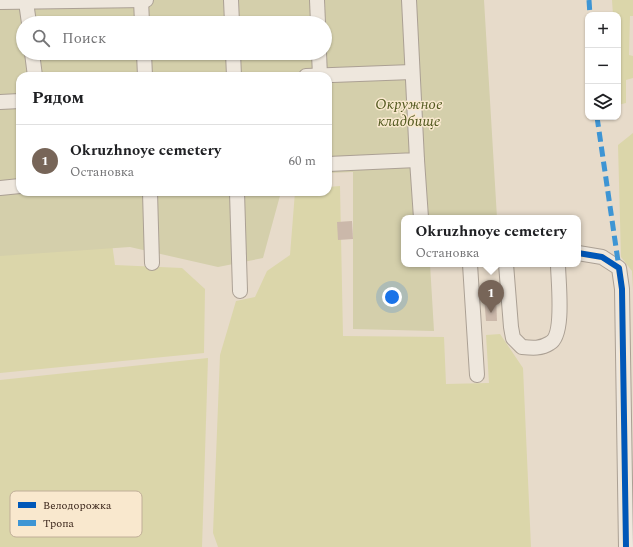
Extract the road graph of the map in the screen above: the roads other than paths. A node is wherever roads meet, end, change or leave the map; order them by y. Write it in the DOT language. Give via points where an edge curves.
graph roads {
  1 [pos="141,0"];
  2 [pos="146,0"];
  3 [pos="231,0"];
  4 [pos="317,0"];
  5 [pos="409,0"];
  6 [pos="0,2"];
  7 [pos="26,2"];
  8 [pos="28,16"];
  9 [pos="142,16"];
  10 [pos="232,16"];
  11 [pos="318,16"];
  12 [pos="33,60"];
  13 [pos="144,60"];
  14 [pos="233,60"];
  15 [pos="319,60"];
  16 [pos="34,72"];
  17 [pos="145,72"];
  18 [pos="234,72"];
  19 [pos="320,72"];
  20 [pos="412,72"];
  21 [pos="332,75"];
  22 [pos="16,101"];
  23 [pos="0,102"];
  24 [pos="417,160"];
  25 [pos="332,164"];
  26 [pos="16,186"];
  27 [pos="0,188"];
  28 [pos="150,196"];
  29 [pos="237,196"];
  30 [pos="421,215"];
  31 [pos="581,254"];
  32 [pos="152,263"];
  33 [pos="470,267"];
  34 [pos="506,267"];
  35 [pos="558,267"];
  36 [pos="240,291"];
  37 [pos="476,375"];
  38 [pos="626,547"];
  1 -- 2 [label="street"];
  1 -- 7 [label="street"];
  1 -- 9 [label="street"];
  3 -- 10 [label="street"];
  4 -- 11 [label="street"];
  5 -- 20 [label="street"];
  6 -- 7 [label="street"];
  7 -- 8 [label="street"];
  12 -- 16 [label="street"];
  13 -- 17 [label="street"];
  14 -- 18 [label="street"];
  15 -- 19 [label="street"];
  20 -- 21 [label="street"];
  20 -- 24 [label="street"];
  22 -- 23 [label="street"];
  24 -- 25 [label="street"];
  24 -- 30 [label="street"];
  26 -- 27 [label="street"];
  28 -- 32 [label="street"];
  29 -- 36 [label="street"];
  31 -- 38 [label="street" via="602,257 619,268 622,289"];
  33 -- 37 [label="street"];
  34 -- 35 [label="street" via="513,338 522,347 537,348 551,343 557,333"];
}
